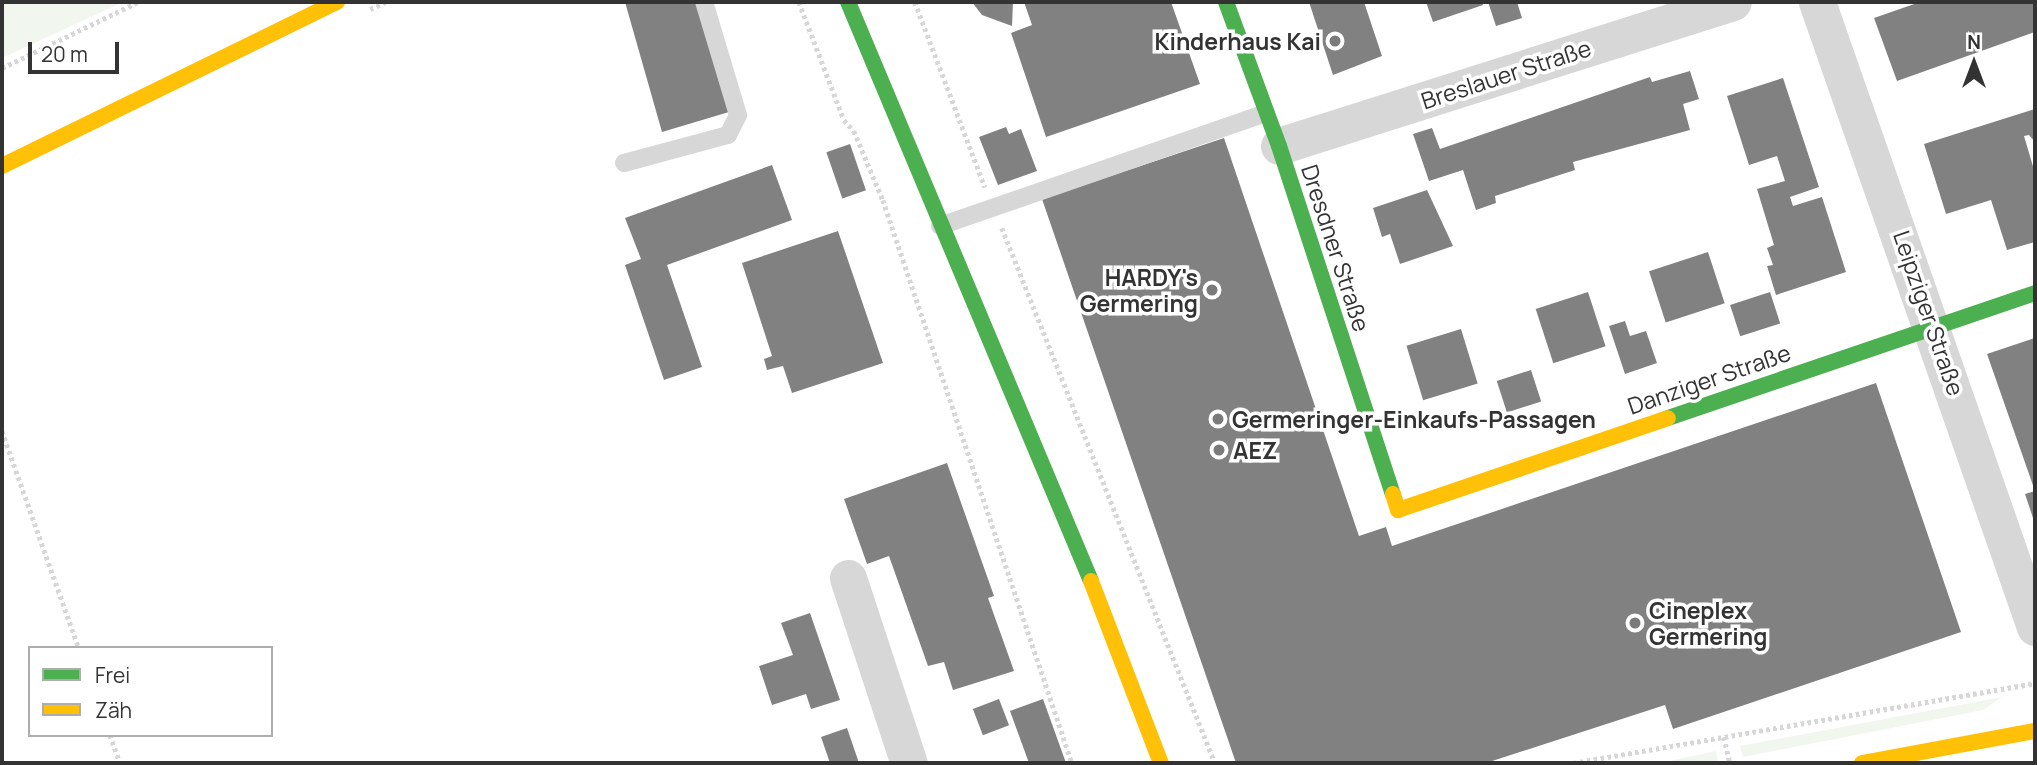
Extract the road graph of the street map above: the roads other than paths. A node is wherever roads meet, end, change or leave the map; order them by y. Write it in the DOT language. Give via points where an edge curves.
graph roads {
  1 [pos="337,2"];
  2 [pos="704,2"];
  3 [pos="848,2"];
  4 [pos="1226,2"];
  5 [pos="1733,2"];
  6 [pos="1817,2"];
  7 [pos="1273,130"];
  8 [pos="624,163"];
  9 [pos="2,166"];
  10 [pos="940,226"];
  11 [pos="2035,293"];
  12 [pos="1934,325"];
  13 [pos="1398,510"];
  14 [pos="848,578"];
  15 [pos="2035,627"];
  16 [pos="2035,731"];
  17 [pos="909,763"];
  18 [pos="1161,763"];
  19 [pos="1862,763"];
  1 -- 9 [label="street"];
  2 -- 8 [label="lane" via="738,115 728,135"];
  3 -- 10 [label="street"];
  4 -- 7 [label="street, Dresdner Straße"];
  5 -- 7 [label="street, Breslauer Straße"];
  6 -- 12 [label="street, Leipziger Straße"];
  7 -- 10 [label="lane" via="993,207"];
  7 -- 13 [label="street, Dresdner Straße"];
  10 -- 18 [label="street" via="1100,603"];
  11 -- 12 [label="street, Danziger Straße"];
  12 -- 13 [label="street, Danziger Straße"];
  12 -- 15 [label="street, Leipziger Straße"];
  14 -- 17 [label="street"];
  16 -- 19 [label="street"];
}
